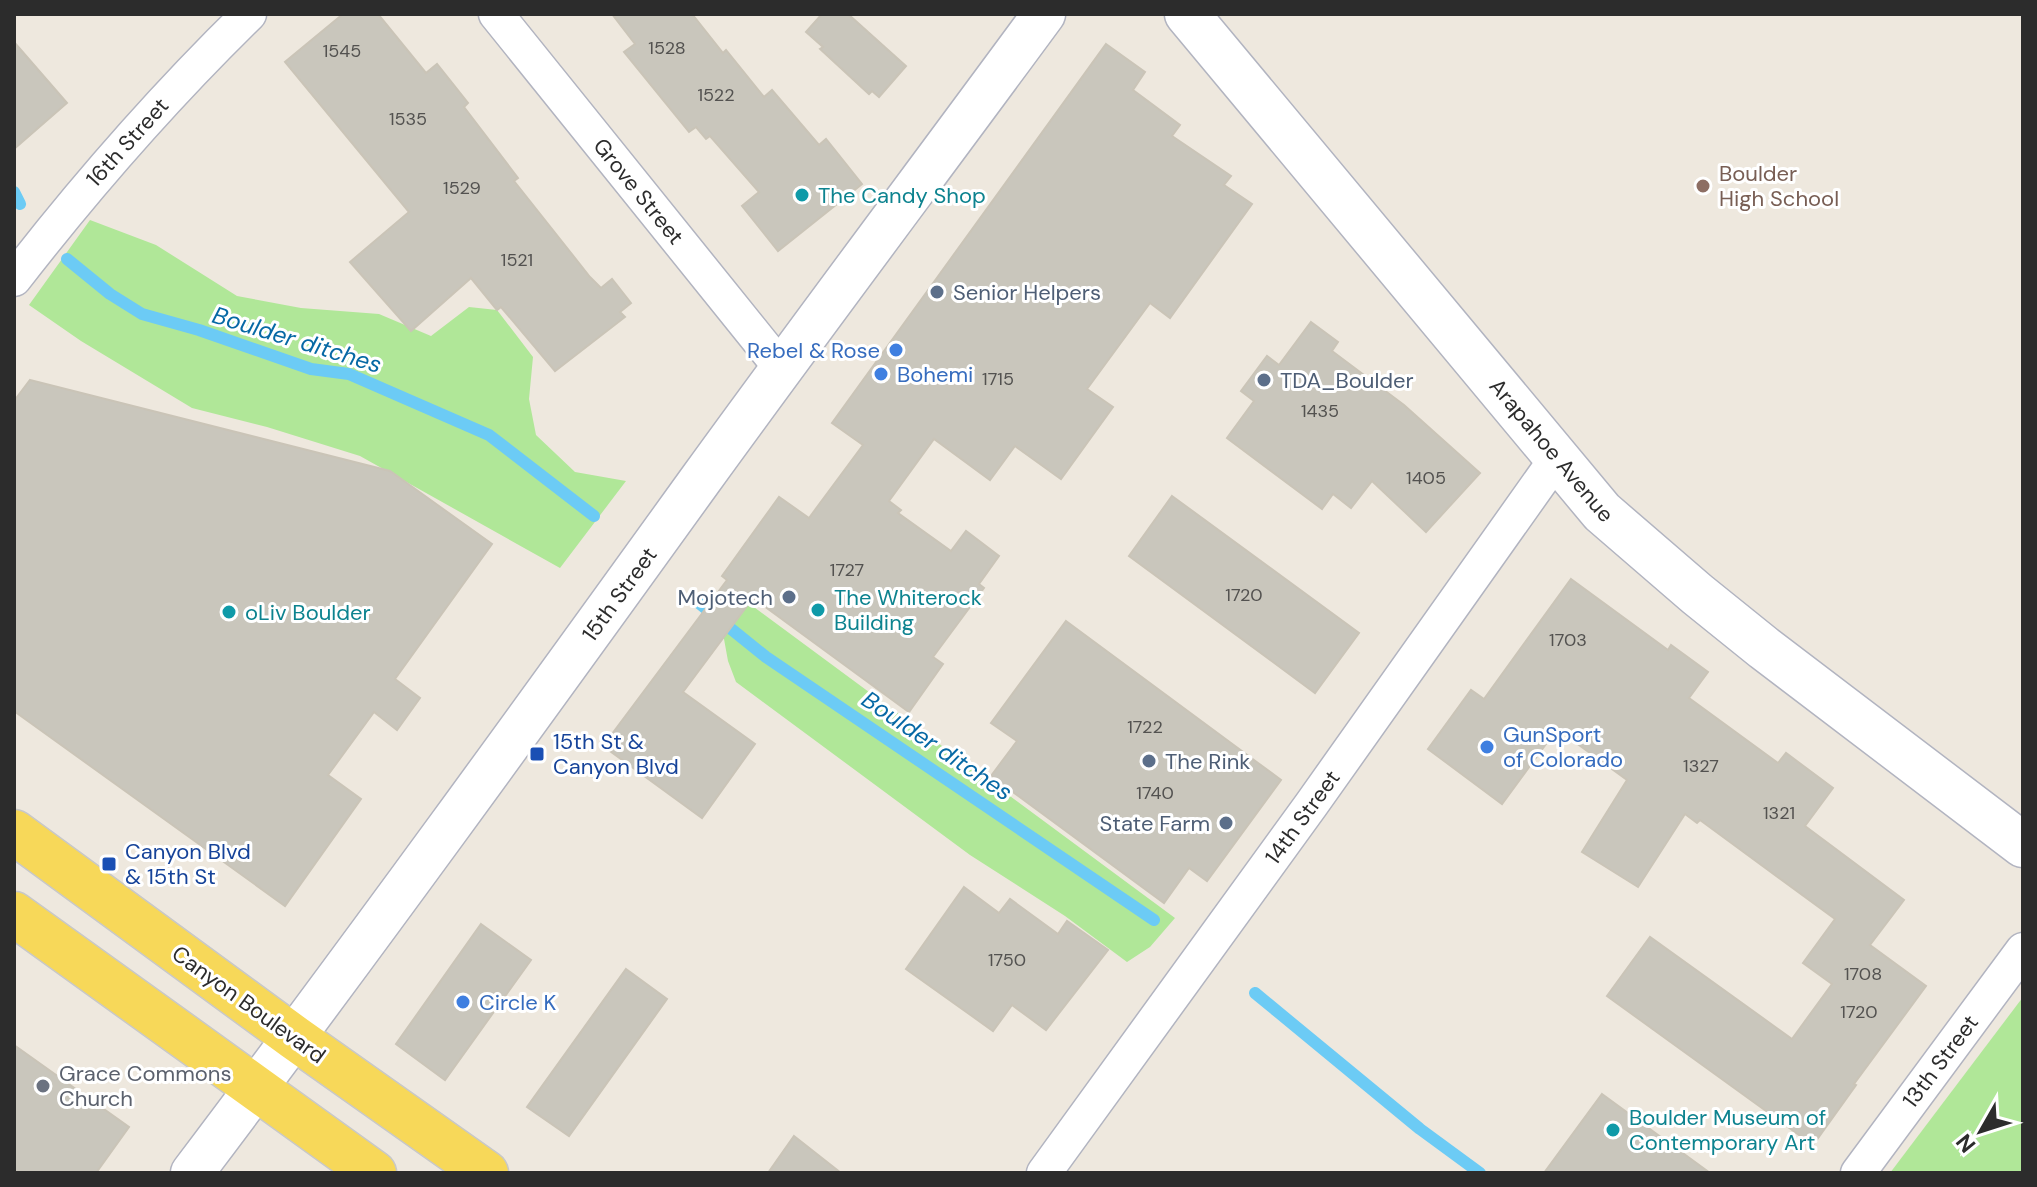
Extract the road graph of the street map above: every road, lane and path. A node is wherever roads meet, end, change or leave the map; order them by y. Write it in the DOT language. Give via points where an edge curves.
graph roads {
  1 [pos="249,14"];
  2 [pos="496,14"];
  3 [pos="1044,14"];
  4 [pos="1187,14"];
  5 [pos="14,279"];
  6 [pos="782,369"];
  7 [pos="1557,458"];
  8 [pos="14,832"];
  9 [pos="2023,845"];
  10 [pos="14,914"];
  11 [pos="2023,950"];
  12 [pos="295,1038"];
  13 [pos="257,1088"];
  14 [pos="192,1173"];
  15 [pos="374,1173"];
  16 [pos="486,1173"];
  17 [pos="1044,1173"];
  18 [pos="1858,1173"];
  1 -- 5 [label="street, 16th Street" via="132,134"];
  2 -- 6 [label="street, Grove Street"];
  3 -- 6 [label="street, 15th Street"];
  4 -- 7 [label="main road, Arapahoe Avenue"];
  6 -- 12 [label="street, 15th Street"];
  7 -- 9 [label="main road, Arapahoe Avenue" via="1602,512 1697,594"];
  7 -- 17 [label="street, 14th Street"];
  8 -- 12 [label="main road, Canyon Boulevard"];
  10 -- 13 [label="main road"];
  11 -- 18 [label="street, 13th Street"];
  12 -- 13 [label="street, 15th Street"];
  12 -- 16 [label="main road, Canyon Boulevard"];
  13 -- 14 [label="street, 15th Street"];
  13 -- 15 [label="main road"];
}
